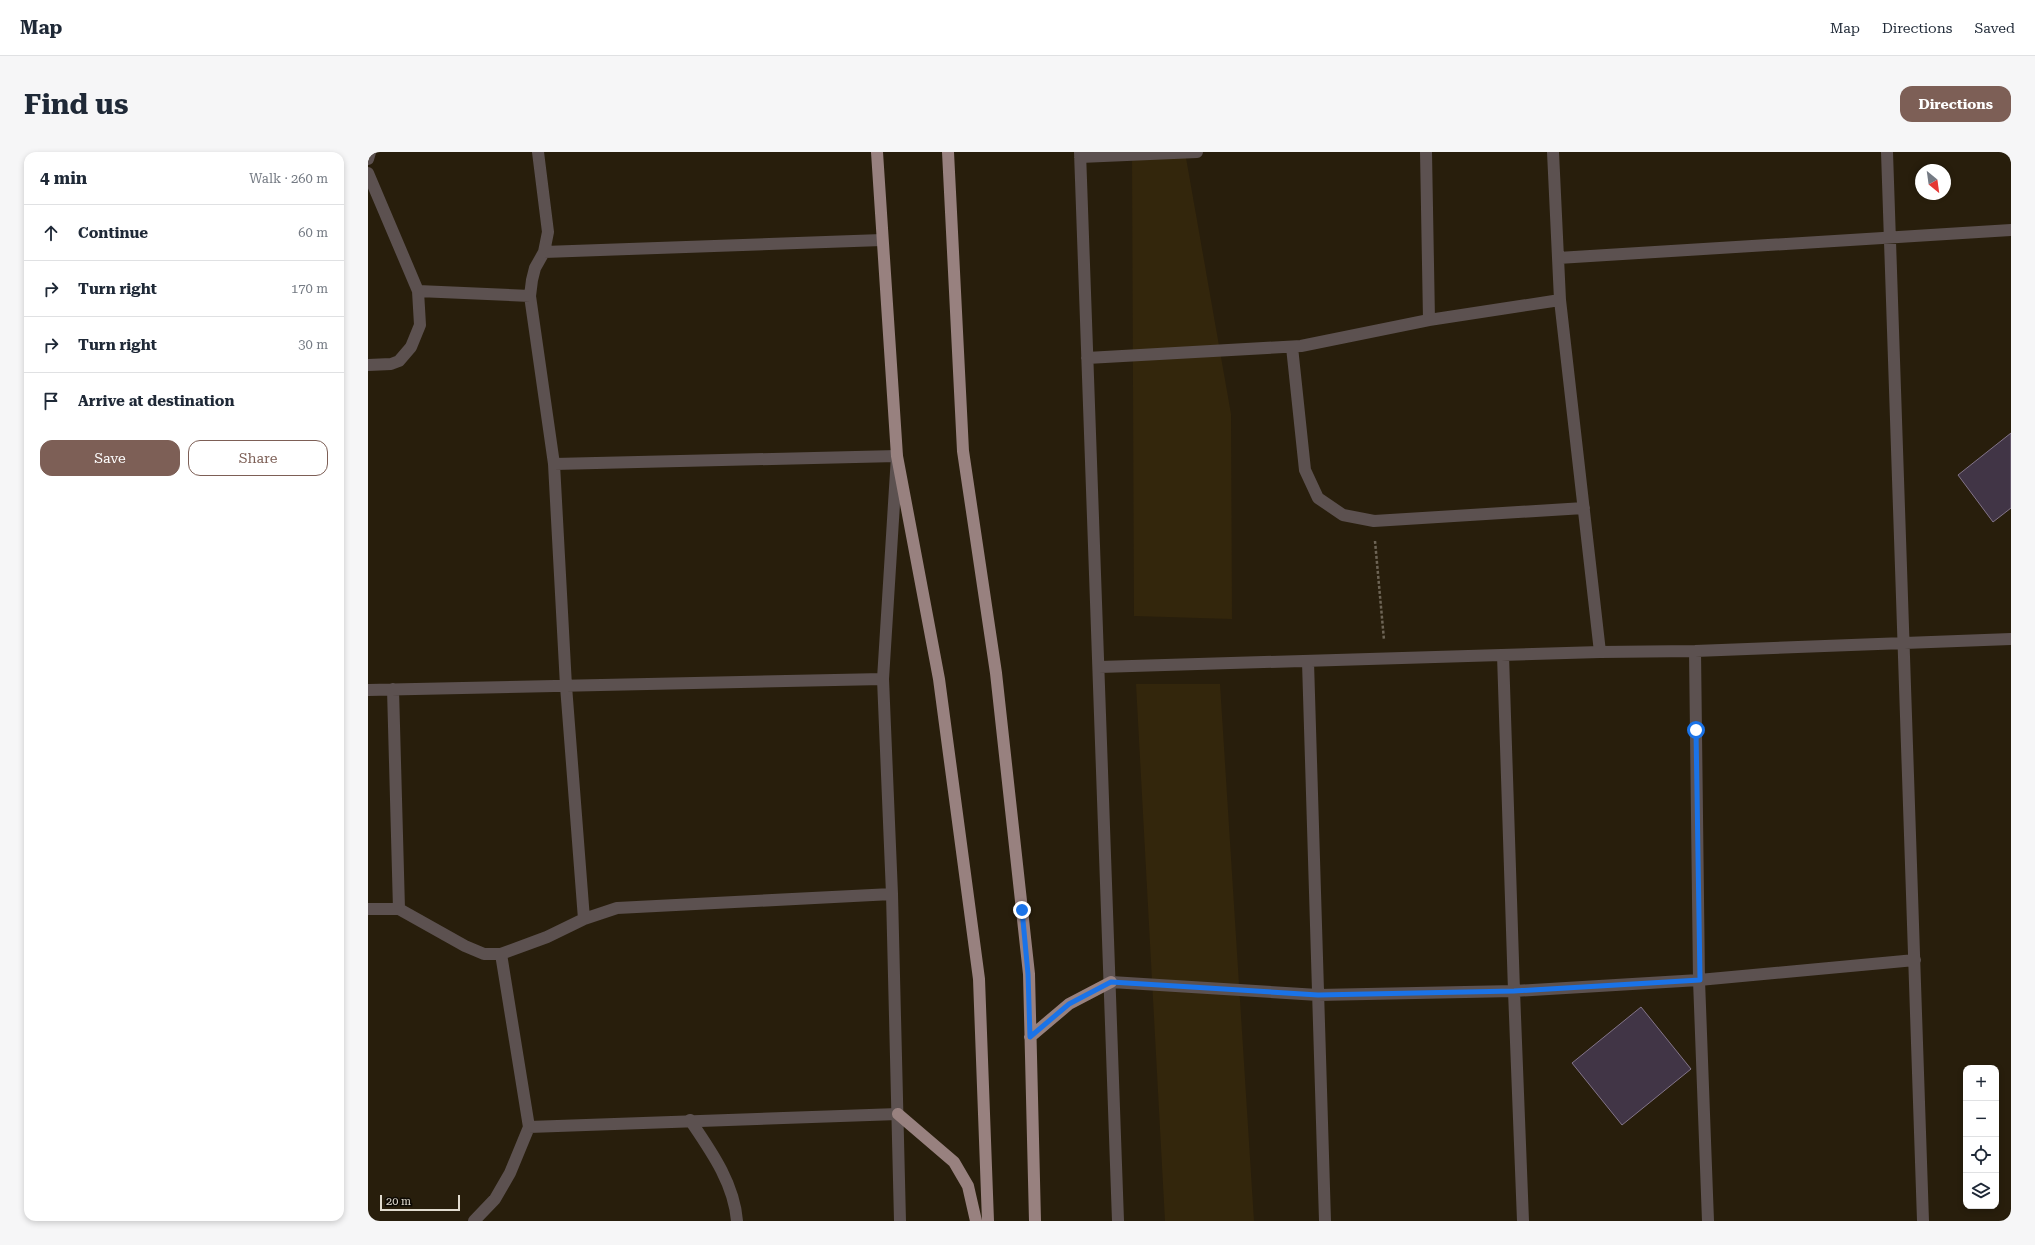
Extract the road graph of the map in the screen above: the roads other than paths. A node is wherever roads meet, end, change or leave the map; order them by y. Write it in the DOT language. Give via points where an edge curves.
graph roads {
  1 [pos="370,152"];
  2 [pos="538,152"];
  3 [pos="877,152"];
  4 [pos="948,152"];
  5 [pos="1197,152"];
  6 [pos="1426,152"];
  7 [pos="1553,152"];
  8 [pos="1887,152"];
  9 [pos="1080,155"];
  10 [pos="368,159"];
  11 [pos="368,173"];
  12 [pos="2011,230"];
  13 [pos="1890,236"];
  14 [pos="882,240"];
  15 [pos="544,252"];
  16 [pos="1558,258"];
  17 [pos="418,291"];
  18 [pos="530,296"];
  19 [pos="1560,300"];
  20 [pos="1429,320"];
  21 [pos="1292,347"];
  22 [pos="1087,358"];
  23 [pos="368,365"];
  24 [pos="897,456"];
  25 [pos="554,464"];
  26 [pos="1584,508"];
  27 [pos="2011,639"];
  28 [pos="1905,645"];
  29 [pos="1694,651"];
  30 [pos="1600,652"];
  31 [pos="1503,655"];
  32 [pos="1308,662"];
  33 [pos="1099,667"];
  34 [pos="883,680"];
  35 [pos="566,686"];
  36 [pos="393,689"];
  37 [pos="368,690"];
  38 [pos="892,894"];
  39 [pos="368,909"];
  40 [pos="399,909"];
  41 [pos="584,919"];
  42 [pos="501,954"];
  43 [pos="1915,960"];
  44 [pos="1700,980"];
  45 [pos="1111,982"];
  46 [pos="1514,991"];
  47 [pos="1318,995"];
  48 [pos="1030,1037"];
  49 [pos="898,1114"];
  50 [pos="690,1120"];
  51 [pos="529,1127"];
  52 [pos="474,1221"];
  53 [pos="737,1221"];
  54 [pos="900,1221"];
  55 [pos="976,1221"];
  56 [pos="988,1221"];
  57 [pos="1035,1221"];
  58 [pos="1118,1221"];
  59 [pos="1325,1221"];
  60 [pos="1523,1221"];
  61 [pos="1708,1221"];
  62 [pos="1923,1221"];
  1 -- 10 [label="street"];
  2 -- 15 [label="street" via="548,232"];
  3 -- 14 [label="main road"];
  4 -- 48 [label="main road" via="963,451 996,673 1028,974"];
  5 -- 9 [label="street"];
  6 -- 20 [label="street"];
  7 -- 16 [label="street"];
  8 -- 13 [label="street"];
  9 -- 22 [label="street"];
  11 -- 17 [label="street"];
  12 -- 13 [label="street"];
  13 -- 16 [label="street"];
  13 -- 28 [label="street"];
  14 -- 15 [label="street"];
  14 -- 24 [label="main road"];
  15 -- 18 [label="street" via="535,268"];
  16 -- 19 [label="street"];
  17 -- 18 [label="street"];
  17 -- 23 [label="street" via="420,325 412,347 399,361"];
  18 -- 25 [label="street"];
  19 -- 20 [label="street"];
  19 -- 26 [label="street"];
  20 -- 21 [label="street"];
  21 -- 22 [label="street"];
  21 -- 26 [label="street" via="1305,470 1318,498 1343,515 1374,521"];
  22 -- 33 [label="street"];
  24 -- 25 [label="street"];
  24 -- 34 [label="street"];
  24 -- 56 [label="main road" via="939,679 979,979"];
  25 -- 35 [label="street"];
  26 -- 30 [label="street"];
  27 -- 28 [label="street"];
  28 -- 29 [label="street"];
  28 -- 43 [label="street"];
  29 -- 30 [label="street"];
  29 -- 44 [label="street"];
  30 -- 31 [label="street"];
  31 -- 32 [label="street"];
  31 -- 46 [label="street"];
  32 -- 33 [label="street"];
  32 -- 47 [label="street"];
  33 -- 45 [label="street"];
  34 -- 35 [label="street"];
  34 -- 38 [label="street"];
  35 -- 36 [label="street"];
  35 -- 41 [label="street"];
  36 -- 37 [label="street"];
  36 -- 40 [label="street"];
  38 -- 41 [label="street" via="617,908"];
  38 -- 49 [label="street"];
  39 -- 40 [label="street"];
  40 -- 42 [label="street" via="465,946 484,954"];
  41 -- 42 [label="street" via="547,937"];
  42 -- 51 [label="street"];
  43 -- 44 [label="street"];
  43 -- 62 [label="street"];
  44 -- 46 [label="street"];
  44 -- 61 [label="street"];
  45 -- 47 [label="street"];
  45 -- 48 [label="main road" via="1069,1004"];
  45 -- 58 [label="street"];
  46 -- 47 [label="street"];
  46 -- 60 [label="street"];
  47 -- 59 [label="street"];
  48 -- 57 [label="main road"];
  49 -- 50 [label="street"];
  49 -- 54 [label="street"];
  49 -- 55 [label="main road" via="944,1152 958,1168 968,1186"];
  50 -- 51 [label="street"];
  50 -- 53 [label="street" via="714,1155 728,1183"];
  51 -- 52 [label="street" via="510,1173 495,1199"];
}
